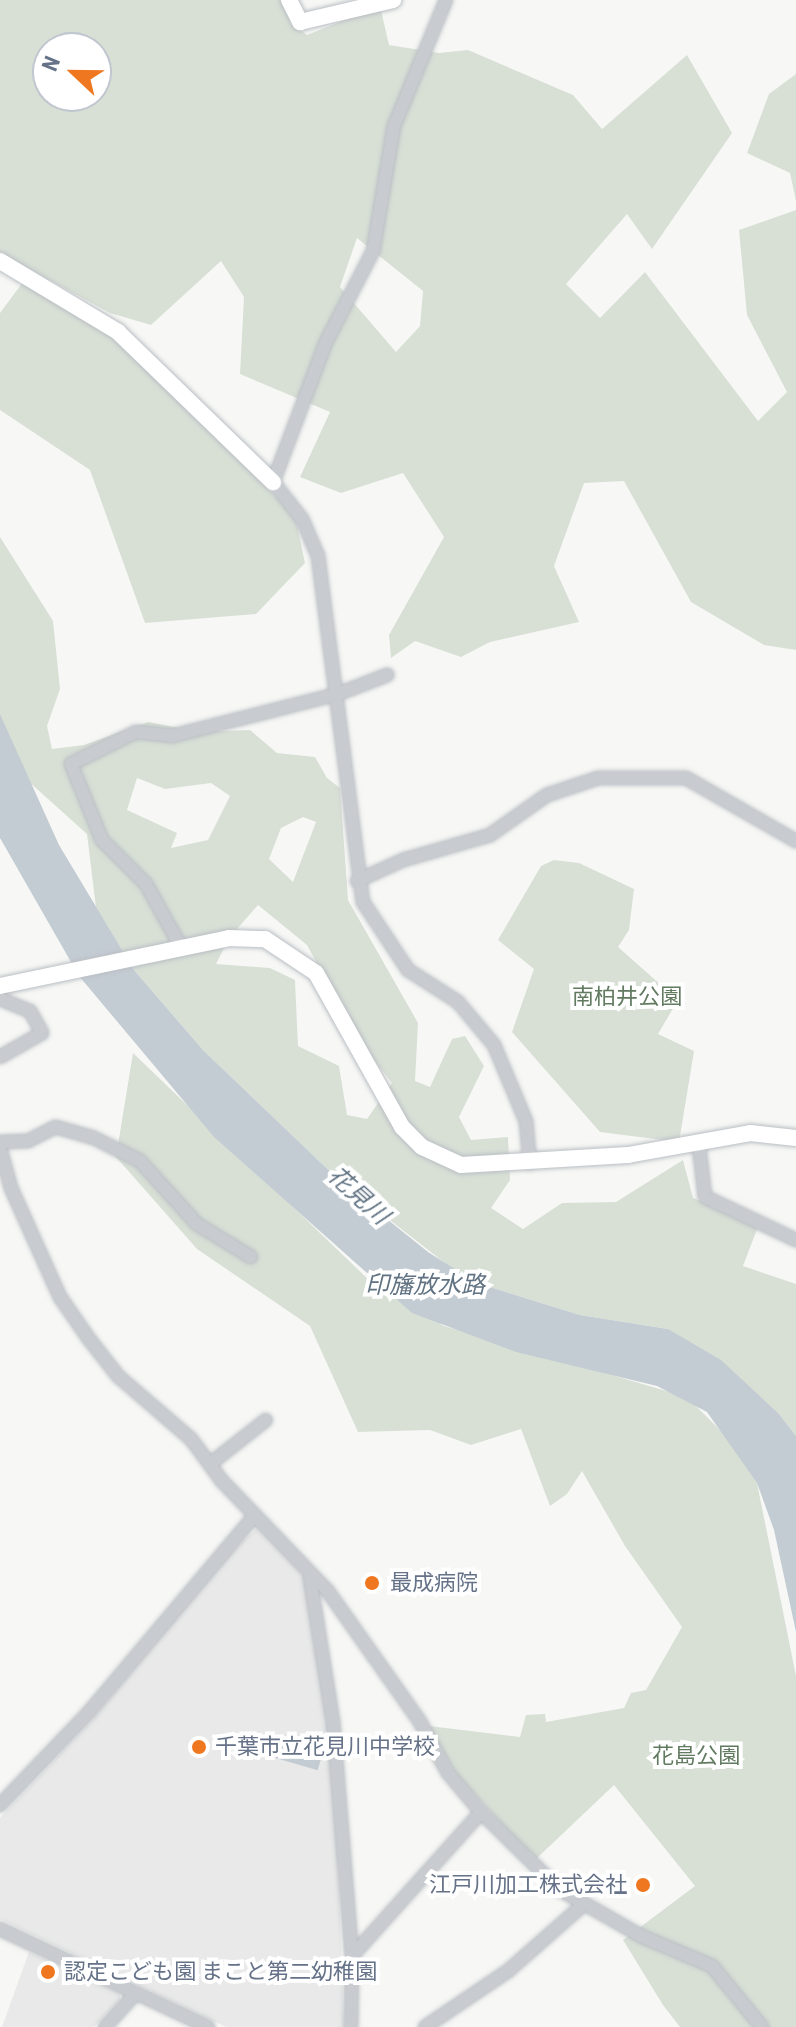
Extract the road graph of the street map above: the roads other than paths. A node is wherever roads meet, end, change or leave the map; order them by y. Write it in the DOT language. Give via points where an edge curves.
graph roads {
  1 [pos="289,0"];
  2 [pos="393,0"];
  3 [pos="446,0"];
  4 [pos="0,261"];
  5 [pos="273,482"];
  6 [pos="387,675"];
  7 [pos="338,694"];
  8 [pos="796,841"];
  9 [pos="357,881"];
  10 [pos="174,949"];
  11 [pos="5,984"];
  12 [pos="0,999"];
  13 [pos="0,1057"];
  14 [pos="796,1138"];
  15 [pos="0,1145"];
  16 [pos="699,1146"];
  17 [pos="530,1164"];
  18 [pos="796,1240"];
  19 [pos="251,1257"];
  20 [pos="266,1420"];
  21 [pos="210,1464"];
  22 [pos="255,1515"];
  23 [pos="310,1578"];
  24 [pos="0,1805"];
  25 [pos="481,1812"];
  26 [pos="584,1904"];
  27 [pos="0,1929"];
  28 [pos="352,1956"];
  29 [pos="136,1993"];
  30 [pos="105,2027"];
  31 [pos="208,2027"];
  32 [pos="351,2027"];
  33 [pos="425,2027"];
  34 [pos="762,2027"];
  1 -- 2 [label="street" via="294,17 306,22"];
  3 -- 5 [label="street" via="394,126 373,251 326,342"];
  4 -- 5 [label="street" via="118,332"];
  5 -- 7 [label="street" via="302,519 318,556"];
  6 -- 7 [label="street"];
  7 -- 9 [label="street"];
  7 -- 10 [label="street" via="172,736 136,732 71,764 102,840 146,884"];
  8 -- 9 [label="street" via="686,778 598,778 557,790 490,835 403,860"];
  9 -- 17 [label="street" via="363,902 408,970 458,1002 494,1045 526,1121"];
  10 -- 11 [label="street"];
  10 -- 17 [label="street" via="229,938 265,939 293,953 316,973 392,1114 422,1147 461,1165"];
  12 -- 13 [label="street" via="30,1011 42,1033"];
  14 -- 16 [label="street" via="750,1133"];
  15 -- 19 [label="street" via="28,1141 56,1127 92,1137 140,1161 197,1224"];
  15 -- 21 [label="street" via="11,1188 60,1297 118,1376 191,1439"];
  16 -- 17 [label="street"];
  16 -- 18 [label="street" via="705,1197"];
  20 -- 21 [label="street"];
  21 -- 22 [label="street"];
  22 -- 23 [label="street"];
  22 -- 24 [label="street" via="90,1711"];
  23 -- 25 [label="street" via="327,1590 420,1722 448,1773"];
  23 -- 28 [label="street" via="333,1721"];
  25 -- 26 [label="street" via="559,1889"];
  25 -- 28 [label="street"];
  26 -- 33 [label="street" via="508,1971"];
  26 -- 34 [label="street" via="712,1966"];
  27 -- 29 [label="street"];
  28 -- 32 [label="street"];
  29 -- 30 [label="street"];
  29 -- 31 [label="street"];
}
